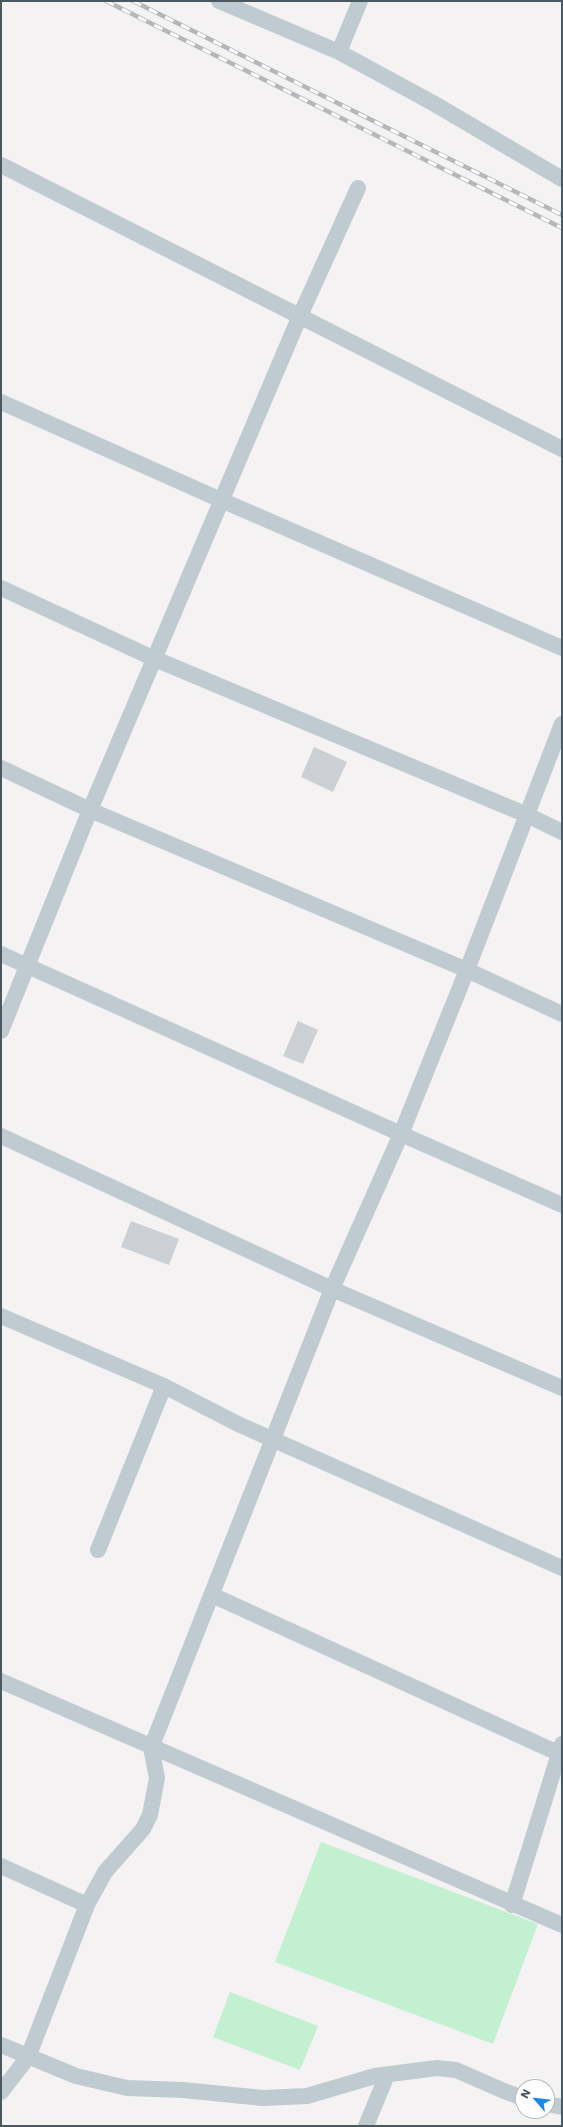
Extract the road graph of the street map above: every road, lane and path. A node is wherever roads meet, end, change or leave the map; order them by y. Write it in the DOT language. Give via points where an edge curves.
graph roads {
  1 [pos="219,1"];
  2 [pos="360,1"];
  3 [pos="338,52"];
  4 [pos="1,166"];
  5 [pos="562,179"];
  6 [pos="358,188"];
  7 [pos="299,318"];
  8 [pos="1,402"];
  9 [pos="562,449"];
  10 [pos="221,500"];
  11 [pos="1,588"];
  12 [pos="562,648"];
  13 [pos="156,659"];
  14 [pos="562,724"];
  15 [pos="1,768"];
  16 [pos="90,810"];
  17 [pos="527,815"];
  18 [pos="562,832"];
  19 [pos="1,954"];
  20 [pos="28,967"];
  21 [pos="467,970"];
  22 [pos="562,1014"];
  23 [pos="1,1031"];
  24 [pos="401,1134"];
  25 [pos="1,1136"];
  26 [pos="562,1205"];
  27 [pos="332,1289"];
  28 [pos="1,1316"];
  29 [pos="164,1386"];
  30 [pos="562,1388"];
  31 [pos="273,1439"];
  32 [pos="98,1550"];
  33 [pos="562,1568"];
  34 [pos="212,1594"];
  35 [pos="1,1681"];
  36 [pos="151,1748"];
  37 [pos="561,1748"];
  38 [pos="1,1866"];
  39 [pos="87,1905"];
  40 [pos="512,1905"];
  41 [pos="562,1925"];
  42 [pos="1,2045"];
  43 [pos="28,2057"];
  44 [pos="387,2075"];
  45 [pos="1,2092"];
  46 [pos="515,2095"];
  47 [pos="366,2126"];
  1 -- 3 [label="street"];
  2 -- 3 [label="street"];
  3 -- 5 [label="street" via="433,103"];
  4 -- 7 [label="street" via="127,228"];
  6 -- 7 [label="street"];
  7 -- 9 [label="street"];
  7 -- 10 [label="street"];
  8 -- 10 [label="street"];
  10 -- 12 [label="street"];
  10 -- 13 [label="street"];
  11 -- 13 [label="street"];
  13 -- 16 [label="street"];
  13 -- 17 [label="street"];
  14 -- 17 [label="street"];
  15 -- 16 [label="street"];
  16 -- 20 [label="street"];
  16 -- 21 [label="street"];
  17 -- 18 [label="street"];
  17 -- 21 [label="street"];
  19 -- 20 [label="street"];
  20 -- 23 [label="street"];
  20 -- 24 [label="street"];
  21 -- 22 [label="street"];
  21 -- 24 [label="street"];
  24 -- 26 [label="street"];
  24 -- 27 [label="street"];
  25 -- 27 [label="street"];
  27 -- 30 [label="street"];
  27 -- 31 [label="street"];
  28 -- 29 [label="street"];
  29 -- 31 [label="street"];
  29 -- 32 [label="street"];
  31 -- 33 [label="street"];
  31 -- 34 [label="street"];
  34 -- 36 [label="street"];
  34 -- 37 [label="street"];
  35 -- 36 [label="street"];
  36 -- 39 [label="street" via="157,1778 150,1815 143,1829 106,1872"];
  36 -- 40 [label="street"];
  37 -- 40 [label="street"];
  38 -- 39 [label="street"];
  39 -- 43 [label="street"];
  40 -- 41 [label="street"];
  42 -- 43 [label="street"];
  43 -- 44 [label="street" via="76,2076 127,2088 183,2090 263,2098 307,2096 375,2076"];
  43 -- 45 [label="street"];
  44 -- 46 [label="street" via="437,2068 456,2070"];
  44 -- 47 [label="street"];
}
